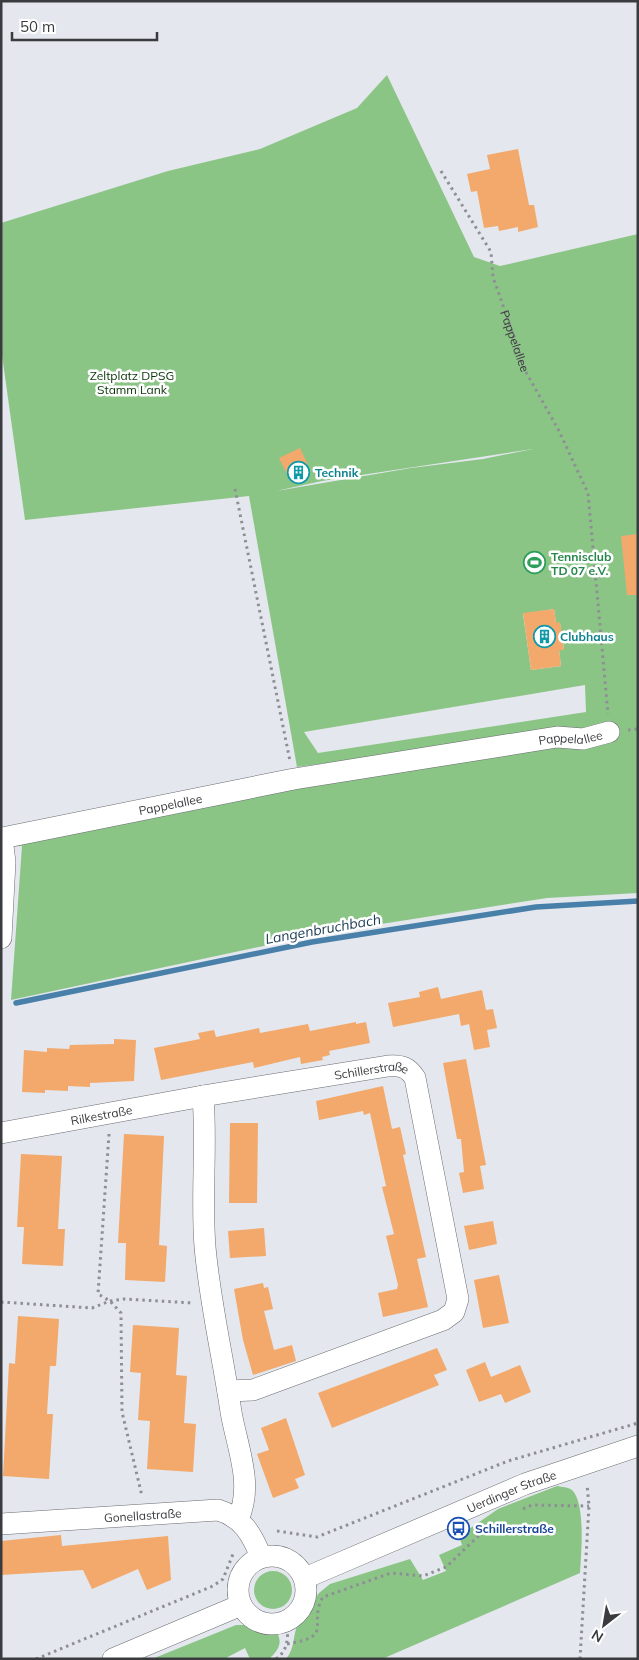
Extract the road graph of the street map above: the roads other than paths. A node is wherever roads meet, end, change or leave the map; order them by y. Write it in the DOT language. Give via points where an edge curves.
graph roads {
  1 [pos="609,732"];
  2 [pos="2,838"];
  3 [pos="1,938"];
  4 [pos="202,1096"];
  5 [pos="1,1133"];
  6 [pos="228,1391"];
  7 [pos="638,1446"];
  8 [pos="238,1519"];
  9 [pos="1,1524"];
  10 [pos="261,1557"];
  11 [pos="305,1578"];
  12 [pos="242,1605"];
  13 [pos="113,1659"];
  1 -- 2 [label="street, Pappelallee" via="583,739 557,737 294,779"];
  2 -- 3 [label="street" via="5,862"];
  4 -- 5 [label="street, Rilkestraße"];
  4 -- 6 [label="street" via="205,1247"];
  4 -- 6 [label="street, Schillerstraße" via="388,1066 397,1065 411,1071 415,1078 458,1299 454,1312 443,1320 253,1390"];
  6 -- 8 [label="street" via="246,1481 244,1506"];
  7 -- 11 [label="street, Uerdinger Straße" via="525,1484"];
  8 -- 9 [label="street, Gonellastraße" via="218,1510"];
  8 -- 10 [label="street" via="255,1542"];
  10 -- 11 [label="street" via="274,1555 287,1559"];
  10 -- 12 [label="street" via="247,1567 239,1582 238,1594"];
  11 -- 12 [label="street" via="307,1591 304,1603 287,1621 261,1622 250,1616"];
  12 -- 13 [label="street"];
}
